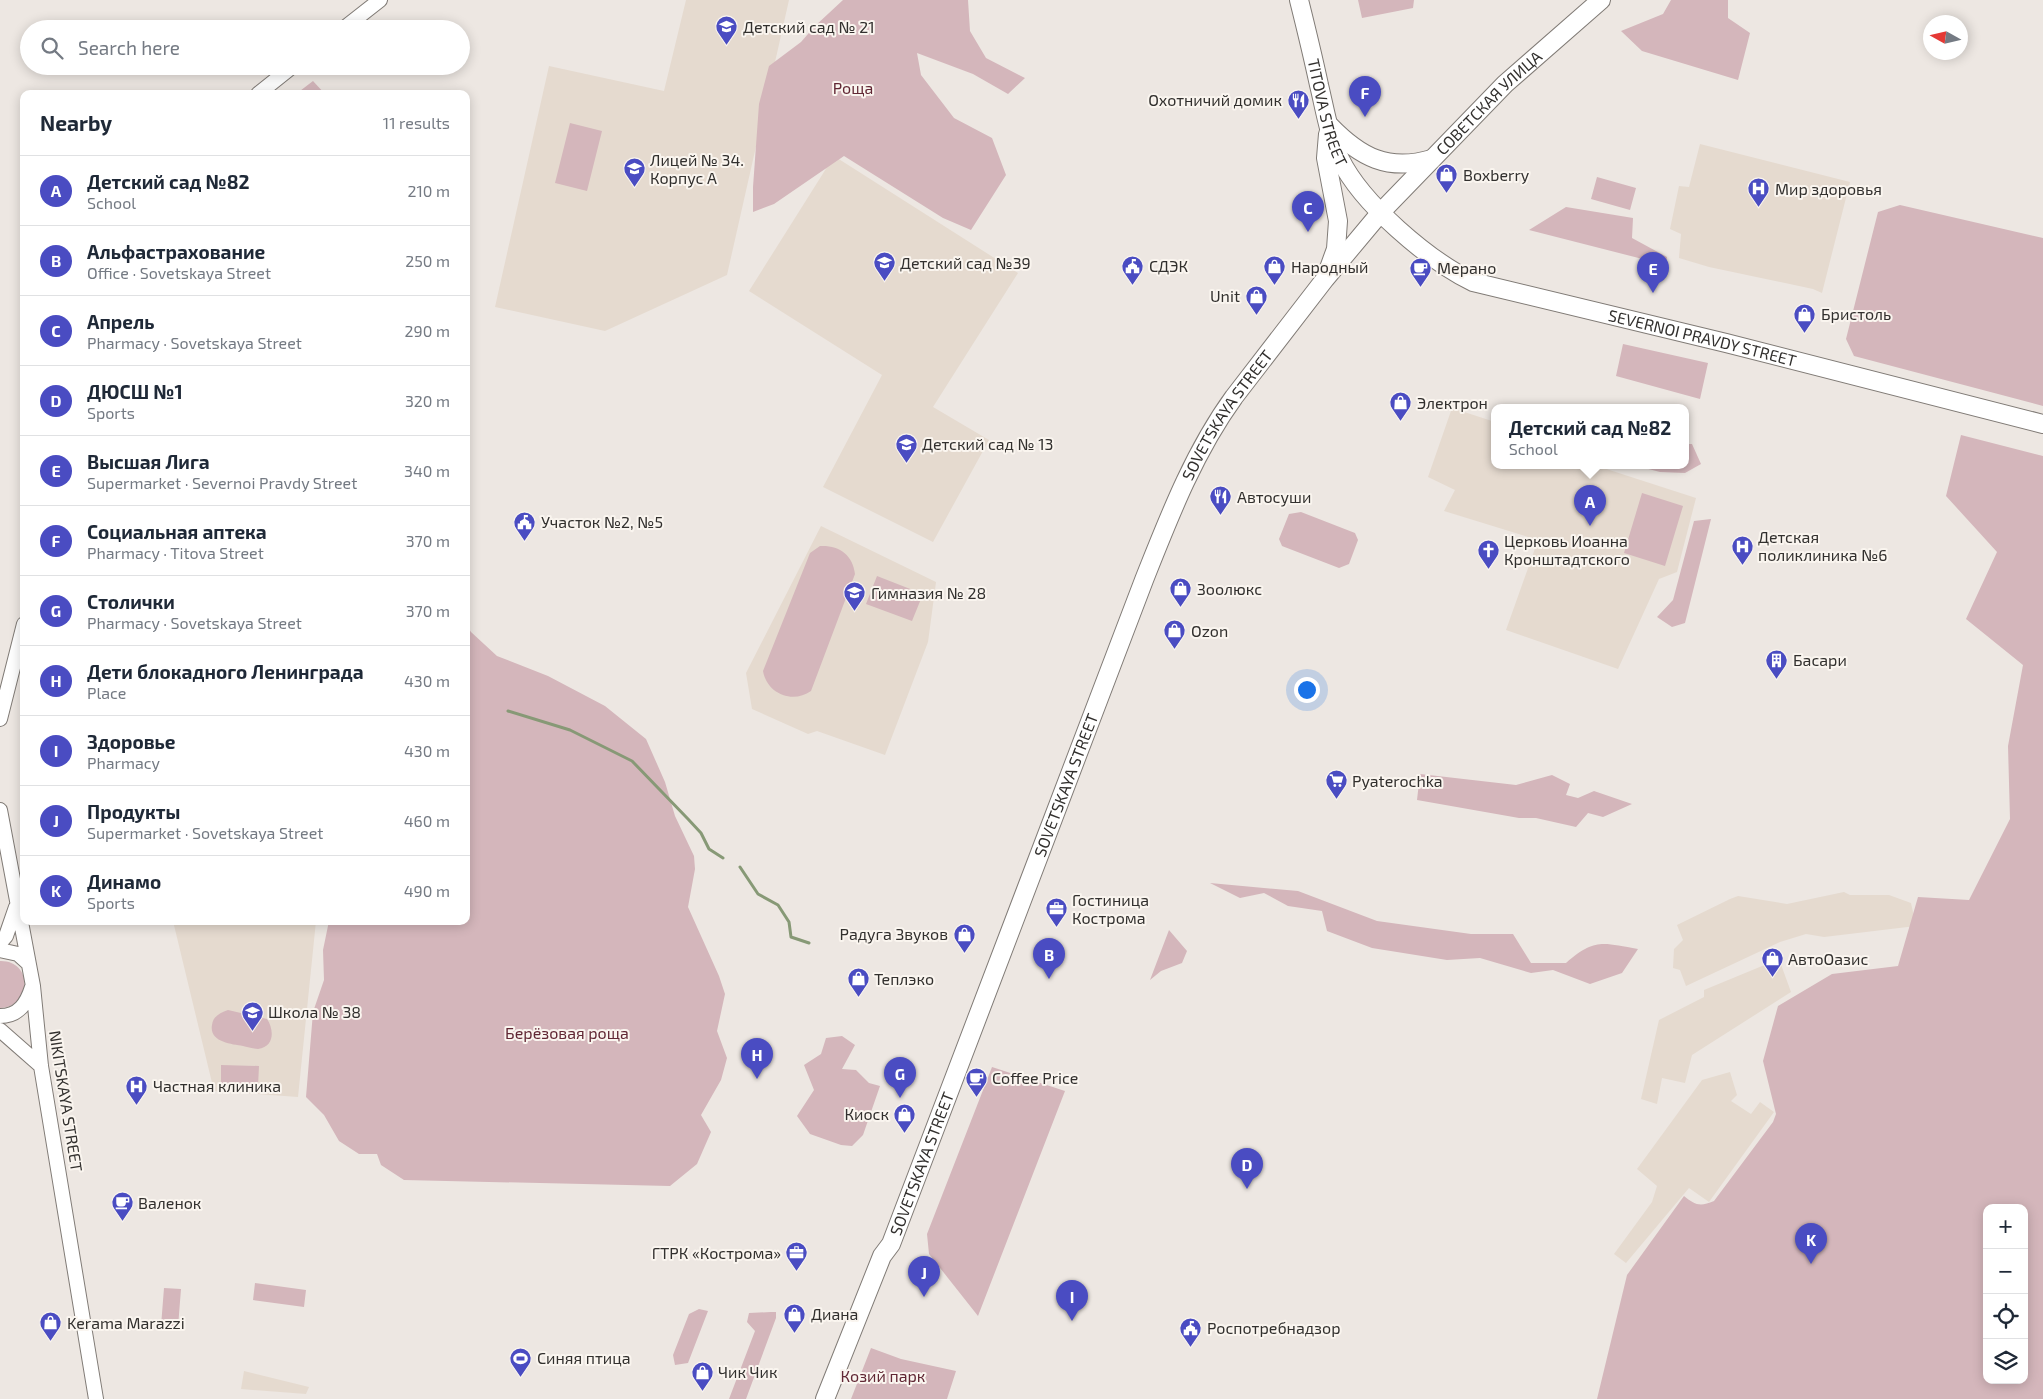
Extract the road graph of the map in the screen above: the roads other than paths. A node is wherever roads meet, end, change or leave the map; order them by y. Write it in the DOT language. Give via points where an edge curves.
graph roads {
  1 [pos="380,0"];
  2 [pos="1299,0"];
  3 [pos="1601,0"];
  4 [pos="354,20"];
  5 [pos="282,75"];
  6 [pos="263,90"];
  7 [pos="1328,124"];
  8 [pos="1432,159"];
  9 [pos="1381,212"];
  10 [pos="1325,279"];
  11 [pos="2043,424"];
  12 [pos="20,640"];
  13 [pos="0,719"];
  14 [pos="0,810"];
  15 [pos="17,906"];
  16 [pos="20,922"];
  17 [pos="21,925"];
  18 [pos="0,943"];
  19 [pos="0,950"];
  20 [pos="28,963"];
  21 [pos="33,986"];
  22 [pos="0,1016"];
  23 [pos="0,1030"];
  24 [pos="41,1066"];
  25 [pos="96,1399"];
  26 [pos="825,1399"];
  1 -- 4 [label="street"];
  2 -- 7 [label="main road, TITOVA STREET"];
  3 -- 8 [label="main road, СОВЕТСКАЯ УЛИЦА" via="1505,84"];
  5 -- 6 [label="street"];
  7 -- 8 [label="main road" via="1352,146 1374,160 1412,164"];
  7 -- 9 [label="main road, TITOVA STREET" via="1340,159"];
  7 -- 10 [label="main road" via="1326,158 1338,221 1336,249"];
  8 -- 9 [label="main road, СОВЕТСКАЯ УЛИЦА"];
  9 -- 10 [label="main road, SOVETSKAYA STREET"];
  9 -- 11 [label="main road, SEVERNOI PRAVDY STREET" via="1446,267 1472,282"];
  10 -- 26 [label="main road, SOVETSKAYA STREET" via="1223,412 1179,495 1088,724 891,1244 882,1256"];
  12 -- 13 [label="street"];
  14 -- 15 [label="street, NIKITSKAYA STREET"];
  15 -- 16 [label="street, NIKITSKAYA STREET"];
  15 -- 18 [label="street" via="6,936"];
  17 -- 20 [label="street, NIKITSKAYA STREET"];
  19 -- 20 [label="street" via="18,954"];
  20 -- 21 [label="street, NIKITSKAYA STREET"];
  21 -- 22 [label="street" via="28,1000 18,1012"];
  21 -- 24 [label="street, NIKITSKAYA STREET"];
  23 -- 24 [label="street"];
  24 -- 25 [label="street, NIKITSKAYA STREET"];
}
